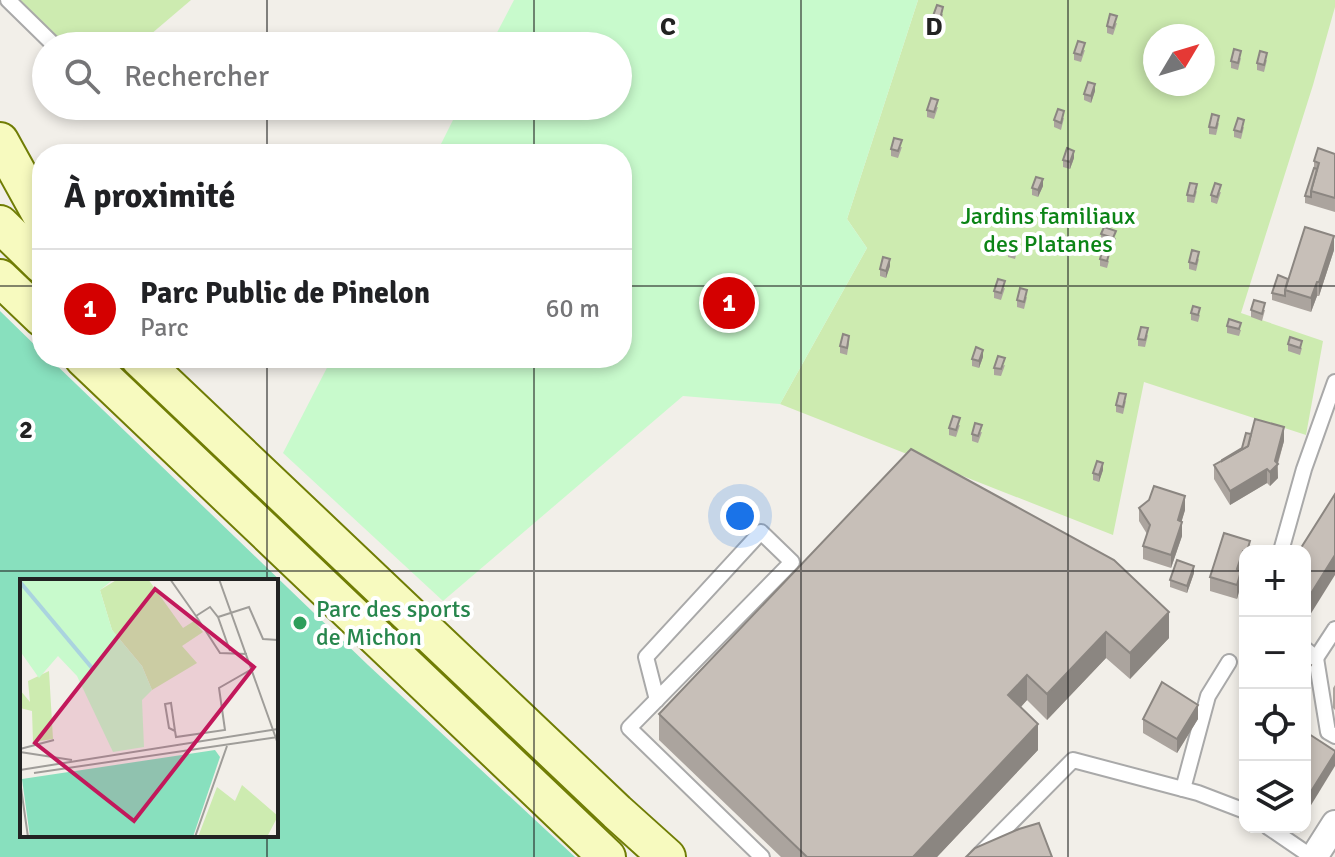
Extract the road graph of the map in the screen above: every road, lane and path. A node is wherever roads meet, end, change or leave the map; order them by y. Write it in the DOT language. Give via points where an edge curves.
graph roads {
  1 [pos="8,0"];
  2 [pos="41,32"];
  3 [pos="0,141"];
  4 [pos="32,199"];
  5 [pos="0,224"];
  6 [pos="32,255"];
  7 [pos="0,278"];
  8 [pos="32,308"];
  9 [pos="94,368"];
  10 [pos="150,368"];
  11 [pos="1335,382"];
  12 [pos="1283,545"];
  13 [pos="1335,629"];
  14 [pos="1311,654"];
  15 [pos="1229,662"];
  16 [pos="657,700"];
  17 [pos="1335,736"];
  18 [pos="1183,789"];
  19 [pos="1239,809"];
  20 [pos="617,812"];
  21 [pos="1335,824"];
  22 [pos="1277,833"];
  23 [pos="610,857"];
  24 [pos="658,857"];
  25 [pos="667,857"];
  26 [pos="762,857"];
  27 [pos="977,857"];
  28 [pos="1313,857"];
  1 -- 2 [label="lane"];
  3 -- 4 [label="main road"];
  5 -- 6 [label="main road"];
  7 -- 8 [label="main road"];
  9 -- 23 [label="main road"];
  10 -- 20 [label="main road"];
  11 -- 12 [label="lane"];
  13 -- 14 [label="lane"];
  14 -- 17 [label="lane" via="1328,732"];
  15 -- 18 [label="lane" via="1208,696"];
  16 -- 16 [label="lane" via="792,562 761,532 646,657"];
  16 -- 26 [label="lane" via="629,728"];
  18 -- 19 [label="lane"];
  18 -- 27 [label="lane" via="1073,760"];
  20 -- 24 [label="main road"];
  20 -- 25 [label="main road"];
  21 -- 28 [label="street"];
  22 -- 28 [label="lane"];
}
